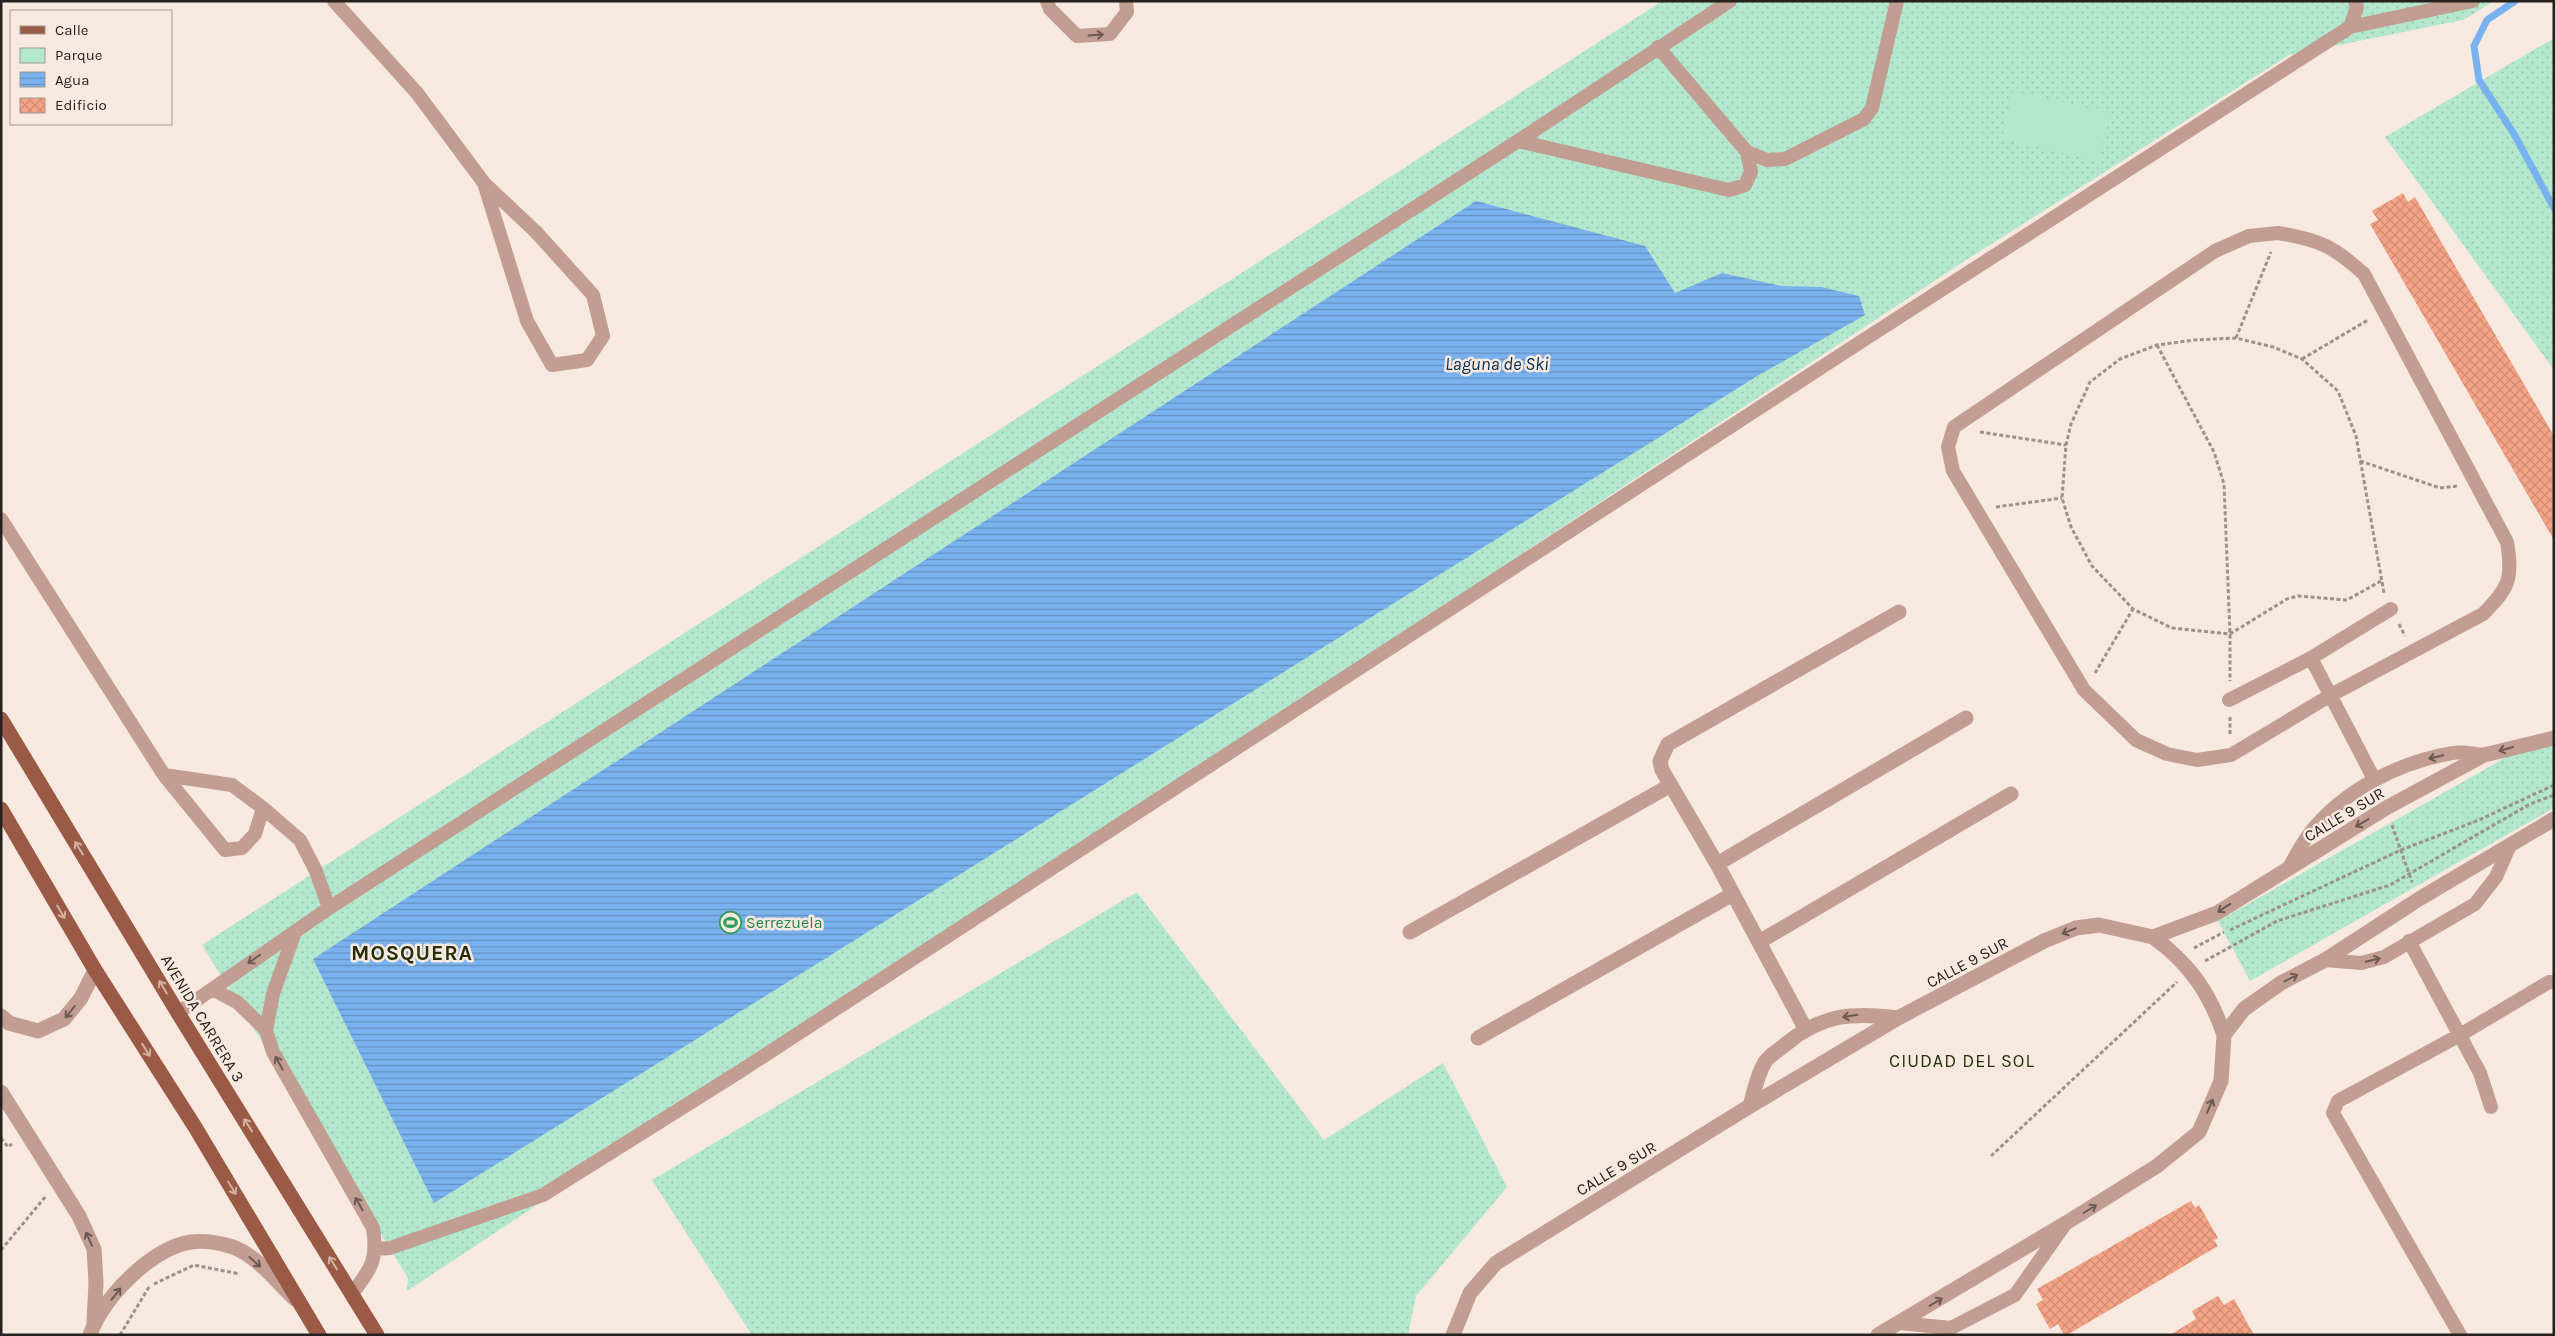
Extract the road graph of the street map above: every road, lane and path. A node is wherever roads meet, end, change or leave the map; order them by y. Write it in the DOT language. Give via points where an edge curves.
graph roads {
  1 [pos="334,1"];
  2 [pos="1046,1"];
  3 [pos="1126,1"];
  4 [pos="1730,1"];
  5 [pos="1897,1"];
  6 [pos="2355,1"];
  7 [pos="2436,1"];
  8 [pos="2472,1"];
  9 [pos="2452,6"];
  10 [pos="2350,27"];
  11 [pos="1658,47"];
  12 [pos="1518,141"];
  13 [pos="1748,152"];
  14 [pos="484,183"];
  15 [pos="2278,233"];
  16 [pos="2383,311"];
  17 [pos="2236,338"];
  18 [pos="2157,345"];
  19 [pos="2302,359"];
  20 [pos="1954,428"];
  21 [pos="2066,445"];
  22 [pos="2360,461"];
  23 [pos="2473,480"];
  24 [pos="2062,498"];
  25 [pos="1976,510"];
  26 [pos="1,519"];
  27 [pos="2391,609"];
  28 [pos="2133,610"];
  29 [pos="1900,612"];
  30 [pos="2230,634"];
  31 [pos="2311,658"];
  32 [pos="2084,690"];
  33 [pos="2331,695"];
  34 [pos="2229,700"];
  35 [pos="1966,718"];
  36 [pos="1,719"];
  37 [pos="2554,738"];
  38 [pos="2231,755"];
  39 [pos="2484,755"];
  40 [pos="164,774"];
  41 [pos="2374,779"];
  42 [pos="1671,785"];
  43 [pos="2554,785"];
  44 [pos="2011,794"];
  45 [pos="2554,795"];
  46 [pos="263,808"];
  47 [pos="2386,808"];
  48 [pos="1,809"];
  49 [pos="2554,819"];
  50 [pos="2510,845"];
  51 [pos="2401,850"];
  52 [pos="1717,864"];
  53 [pos="2290,866"];
  54 [pos="2408,873"];
  55 [pos="1732,894"];
  56 [pos="2419,899"];
  57 [pos="329,908"];
  58 [pos="294,932"];
  59 [pos="1410,932"];
  60 [pos="2153,937"];
  61 [pos="2409,941"];
  62 [pos="1759,942"];
  63 [pos="2178,956"];
  64 [pos="2325,960"];
  65 [pos="2190,969"];
  66 [pos="96,970"];
  67 [pos="2554,982"];
  68 [pos="214,990"];
  69 [pos="178,1013"];
  70 [pos="1,1016"];
  71 [pos="1898,1018"];
  72 [pos="1805,1028"];
  73 [pos="266,1030"];
  74 [pos="2224,1035"];
  75 [pos="2460,1035"];
  76 [pos="1478,1038"];
  77 [pos="1,1092"];
  78 [pos="1750,1106"];
  79 [pos="2491,1107"];
  80 [pos="1991,1156"];
  81 [pos="57,1182"];
  82 [pos="2066,1223"];
  83 [pos="376,1249"];
  84 [pos="1,1250"];
  85 [pos="245,1275"];
  86 [pos="352,1294"];
  87 [pos="303,1306"];
  88 [pos="1900,1323"];
  89 [pos="92,1328"];
  90 [pos="120,1335"];
  91 [pos="319,1335"];
  92 [pos="377,1335"];
  93 [pos="1453,1335"];
  94 [pos="1878,1335"];
  95 [pos="2460,1335"];
  1 -- 14 [label="lane" via="417,93"];
  2 -- 3 [label="lane, one-way" via="1076,36 1110,34 1127,12"];
  4 -- 11 [label="lane"];
  5 -- 13 [label="lane" via="1872,108 1864,119 1785,160 1768,160"];
  6 -- 10 [label="lane" via="2357,7"];
  7 -- 9 [label="lane"];
  8 -- 9 [label="lane"];
  9 -- 10 [label="lane"];
  10 -- 83 [label="lane" via="543,1195 390,1248"];
  11 -- 12 [label="lane"];
  11 -- 13 [label="lane"];
  12 -- 13 [label="lane" via="1729,190 1745,185 1751,172"];
  12 -- 57 [label="lane"];
  14 -- 14 [label="lane" via="528,321 552,365 587,360 603,336 594,295 536,232"];
  15 -- 16 [label="lane" via="2312,239 2340,252 2364,274"];
  15 -- 17 [label="path"];
  15 -- 20 [label="lane" via="2249,236 2215,252"];
  16 -- 19 [label="path"];
  16 -- 23 [label="lane"];
  17 -- 18 [label="path"];
  17 -- 19 [label="path" via="2273,347"];
  18 -- 21 [label="path" via="2120,359 2090,382 2071,424"];
  18 -- 30 [label="path" via="2214,452 2224,484"];
  19 -- 22 [label="path" via="2338,391 2356,436"];
  20 -- 21 [label="path"];
  20 -- 25 [label="lane" via="1948,447 1953,471"];
  21 -- 24 [label="path"];
  22 -- 23 [label="path" via="2440,488 2452,488"];
  22 -- 30 [label="path" via="2381,581 2347,600 2287,598"];
  23 -- 33 [label="lane" via="2507,542 2511,566 2502,594 2482,614"];
  24 -- 25 [label="path"];
  24 -- 28 [label="path" via="2071,527 2092,566"];
  25 -- 32 [label="lane"];
  26 -- 40 [label="lane"];
  27 -- 31 [label="lane"];
  28 -- 30 [label="path" via="2172,628"];
  28 -- 32 [label="path"];
  29 -- 42 [label="street" via="1668,744 1660,761"];
  30 -- 34 [label="path"];
  31 -- 33 [label="lane"];
  31 -- 34 [label="lane"];
  32 -- 38 [label="lane" via="2136,740 2167,754 2198,760"];
  33 -- 38 [label="lane"];
  33 -- 41 [label="lane"];
  34 -- 38 [label="path"];
  35 -- 52 [label="street"];
  69 -- 36 [label="main road, AVENIDA CARRERA 3, one-way"];
  37 -- 39 [label="street, CALLE 9 SUR, one-way"];
  39 -- 41 [label="lane, one-way" via="2455,752 2419,761"];
  39 -- 47 [label="street, CALLE 9 SUR"];
  40 -- 46 [label="lane" via="232,785"];
  40 -- 46 [label="lane" via="225,850 242,848 249,841 255,834"];
  41 -- 53 [label="lane" via="2335,806 2310,834"];
  42 -- 52 [label="street"];
  42 -- 59 [label="street"];
  43 -- 51 [label="path" via="2479,820"];
  44 -- 62 [label="street"];
  45 -- 54 [label="path" via="2530,804"];
  46 -- 57 [label="lane" via="300,840 316,871"];
  47 -- 51 [label="path"];
  47 -- 53 [label="street, CALLE 9 SUR, one-way"];
  48 -- 66 [label="main road, one-way"];
  49 -- 50 [label="street"];
  50 -- 56 [label="street"];
  50 -- 61 [label="lane" via="2496,877 2475,904"];
  51 -- 54 [label="path"];
  51 -- 63 [label="path" via="2261,913"];
  52 -- 55 [label="street"];
  53 -- 60 [label="street, CALLE 9 SUR, one-way" via="2217,913"];
  54 -- 56 [label="path"];
  54 -- 65 [label="path" via="2390,885 2277,921"];
  55 -- 62 [label="street"];
  55 -- 76 [label="street"];
  56 -- 64 [label="street"];
  57 -- 58 [label="lane"];
  58 -- 68 [label="lane, one-way"];
  58 -- 73 [label="lane" via="273,994"];
  60 -- 63 [label="street"];
  60 -- 71 [label="street, CALLE 9 SUR, one-way" via="2098,925 2076,928 2044,941"];
  64 -- 61 [label="lane, one-way" via="2361,963 2384,957"];
  61 -- 75 [label="lane"];
  62 -- 72 [label="street"];
  63 -- 65 [label="street"];
  74 -- 64 [label="street, one-way" via="2244,1009 2281,983"];
  65 -- 74 [label="street" via="2216,1010"];
  65 -- 80 [label="path"];
  66 -- 70 [label="street, one-way" via="81,998 64,1019 38,1031 10,1023"];
  66 -- 87 [label="main road, one-way"];
  67 -- 75 [label="lane"];
  68 -- 69 [label="lane"];
  68 -- 73 [label="lane" via="237,1002"];
  86 -- 69 [label="main road, AVENIDA CARRERA 3, one-way"];
  71 -- 72 [label="street, one-way" via="1849,1015"];
  71 -- 78 [label="street, CALLE 9 SUR"];
  72 -- 78 [label="street" via="1766,1060"];
  83 -- 73 [label="lane, one-way" via="373,1228 273,1052"];
  82 -- 74 [label="street, one-way" via="2157,1166 2199,1132 2221,1081"];
  75 -- 79 [label="lane" via="2480,1073"];
  75 -- 95 [label="lane" via="2338,1101 2333,1113"];
  77 -- 81 [label="street"];
  78 -- 93 [label="street, CALLE 9 SUR" via="1496,1263 1470,1293"];
  81 -- 84 [label="path"];
  89 -- 81 [label="street, one-way" via="96,1283 94,1249 79,1216"];
  88 -- 82 [label="street, one-way"];
  82 -- 88 [label="lane" via="2015,1295 1951,1328"];
  83 -- 86 [label="lane" via="373,1267"];
  85 -- 90 [label="path" via="194,1264 150,1286"];
  86 -- 92 [label="main road, AVENIDA CARRERA 3"];
  89 -- 87 [label="street, one-way" via="128,1278 166,1250 191,1242 214,1242 235,1248 249,1256"];
  87 -- 91 [label="main road"];
  88 -- 94 [label="street"];
}
